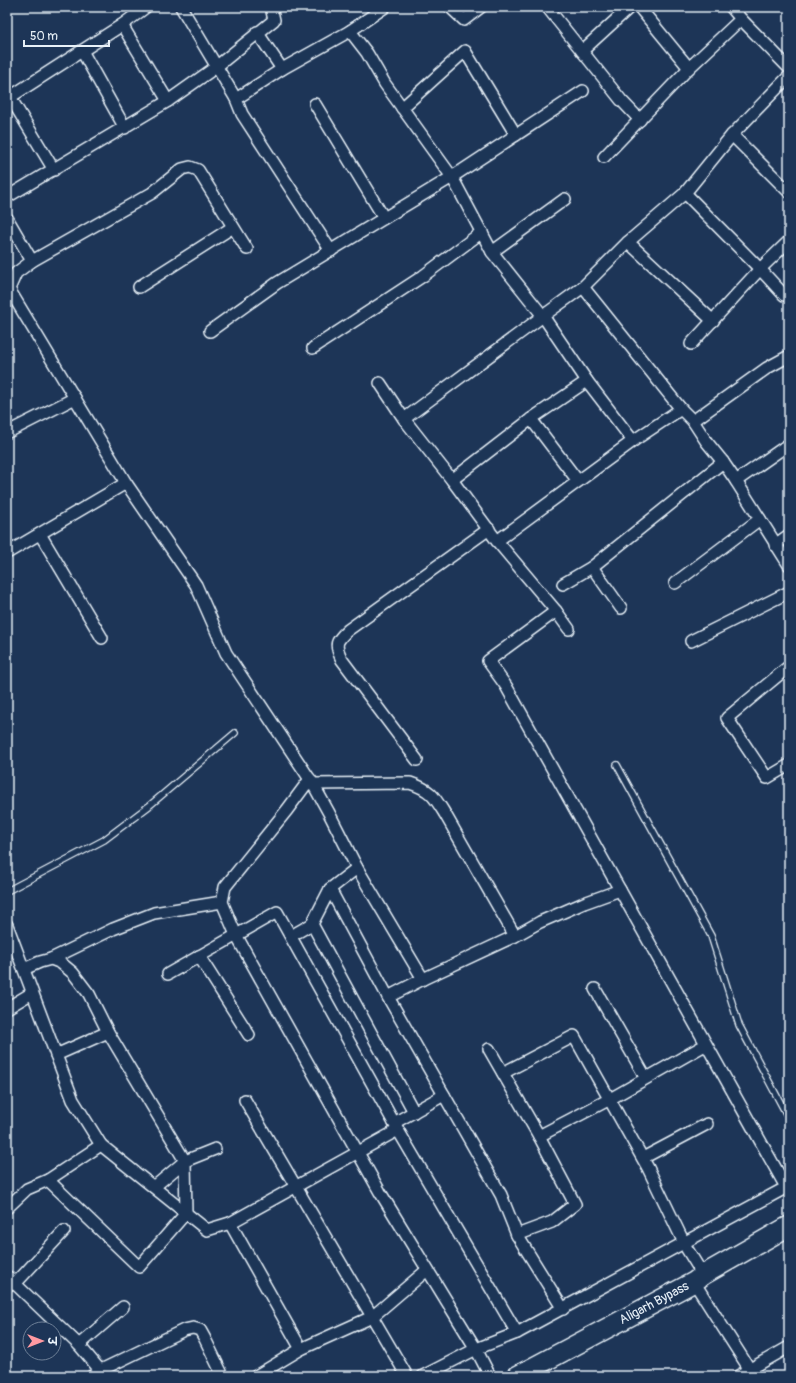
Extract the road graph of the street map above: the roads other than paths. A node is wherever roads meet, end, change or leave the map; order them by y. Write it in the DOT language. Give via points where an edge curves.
graph roads {
  1 [pos="146,7"];
  2 [pos="181,7"];
  3 [pos="271,7"];
  4 [pos="385,7"];
  5 [pos="450,7"];
  6 [pos="481,7"];
  7 [pos="547,7"];
  8 [pos="630,7"];
  9 [pos="639,7"];
  10 [pos="730,7"];
  11 [pos="741,19"];
  12 [pos="122,25"];
  13 [pos="257,32"];
  14 [pos="350,32"];
  15 [pos="82,51"];
  16 [pos="582,51"];
  17 [pos="216,67"];
  18 [pos="689,68"];
  19 [pos="789,68"];
  20 [pos="282,69"];
  21 [pos="789,76"];
  22 [pos="583,91"];
  23 [pos="9,98"];
  24 [pos="236,99"];
  25 [pos="168,101"];
  26 [pos="315,104"];
  27 [pos="402,108"];
  28 [pos="640,120"];
  29 [pos="125,128"];
  30 [pos="516,135"];
  31 [pos="732,135"];
  32 [pos="604,157"];
  33 [pos="54,170"];
  34 [pos="452,177"];
  35 [pos="789,192"];
  36 [pos="685,193"];
  37 [pos="7,197"];
  38 [pos="565,198"];
  39 [pos="7,218"];
  40 [pos="384,218"];
  41 [pos="233,227"];
  42 [pos="482,232"];
  43 [pos="789,240"];
  44 [pos="628,242"];
  45 [pos="247,249"];
  46 [pos="331,251"];
  47 [pos="492,252"];
  48 [pos="32,261"];
  49 [pos="760,269"];
  50 [pos="139,287"];
  51 [pos="583,287"];
  52 [pos="8,289"];
  53 [pos="787,294"];
  54 [pos="543,316"];
  55 [pos="713,321"];
  56 [pos="210,331"];
  57 [pos="691,344"];
  58 [pos="312,348"];
  59 [pos="789,356"];
  60 [pos="587,381"];
  61 [pos="380,383"];
  62 [pos="75,398"];
  63 [pos="681,409"];
  64 [pos="404,419"];
  65 [pos="531,419"];
  66 [pos="694,421"];
  67 [pos="8,432"];
  68 [pos="632,441"];
  69 [pos="789,444"];
  70 [pos="723,462"];
  71 [pos="452,480"];
  72 [pos="736,481"];
  73 [pos="578,482"];
  74 [pos="126,483"];
  75 [pos="760,519"];
  76 [pos="489,529"];
  77 [pos="40,534"];
  78 [pos="789,535"];
  79 [pos="497,541"];
  80 [pos="775,545"];
  81 [pos="7,553"];
  82 [pos="789,566"];
  83 [pos="592,567"];
  84 [pos="675,583"];
  85 [pos="563,584"];
  86 [pos="789,592"];
  87 [pos="621,608"];
  88 [pos="556,611"];
  89 [pos="568,629"];
  90 [pos="102,638"];
  91 [pos="691,641"];
  92 [pos="787,668"];
  93 [pos="235,733"];
  94 [pos="417,760"];
  95 [pos="617,765"];
  96 [pos="789,765"];
  97 [pos="311,782"];
  98 [pos="357,868"];
  99 [pos="330,889"];
  100 [pos="7,890"];
  101 [pos="620,890"];
  102 [pos="222,902"];
  103 [pos="312,924"];
  104 [pos="7,925"];
  105 [pos="236,935"];
  106 [pos="291,936"];
  107 [pos="515,936"];
  108 [pos="199,956"];
  109 [pos="51,959"];
  110 [pos="24,969"];
  111 [pos="168,974"];
  112 [pos="423,979"];
  113 [pos="595,989"];
  114 [pos="32,993"];
  115 [pos="388,997"];
  116 [pos="7,1008"];
  117 [pos="108,1032"];
  118 [pos="249,1035"];
  119 [pos="705,1045"];
  120 [pos="489,1049"];
  121 [pos="56,1055"];
  122 [pos="503,1073"];
  123 [pos="646,1078"];
  124 [pos="444,1094"];
  125 [pos="610,1099"];
  126 [pos="245,1100"];
  127 [pos="414,1112"];
  128 [pos="789,1119"];
  129 [pos="706,1124"];
  130 [pos="396,1127"];
  131 [pos="539,1136"];
  132 [pos="101,1145"];
  133 [pos="215,1149"];
  134 [pos="358,1152"];
  135 [pos="642,1158"];
  136 [pos="185,1161"];
  137 [pos="48,1180"];
  138 [pos="154,1187"];
  139 [pos="296,1187"];
  140 [pos="788,1187"];
  141 [pos="7,1208"];
  142 [pos="186,1213"];
  143 [pos="230,1223"];
  144 [pos="789,1226"];
  145 [pos="64,1231"];
  146 [pos="517,1235"];
  147 [pos="686,1246"];
  148 [pos="427,1270"];
  149 [pos="698,1275"];
  150 [pos="11,1280"];
  151 [pos="123,1307"];
  152 [pos="563,1309"];
  153 [pos="372,1317"];
  154 [pos="517,1333"];
  155 [pos="79,1345"];
  156 [pos="789,1347"];
  157 [pos="301,1349"];
  158 [pos="478,1353"];
  159 [pos="752,1372"];
  160 [pos="104,1373"];
  161 [pos="92,1376"];
  162 [pos="222,1376"];
  163 [pos="256,1376"];
  164 [pos="407,1376"];
  165 [pos="423,1376"];
  166 [pos="489,1376"];
  167 [pos="517,1376"];
  168 [pos="738,1376"];
  1 -- 12 [label="street"];
  2 -- 17 [label="street"];
  3 -- 13 [label="street" via="274,20"];
  4 -- 14 [label="street"];
  5 -- 6 [label="street" via="464,20"];
  7 -- 16 [label="street"];
  8 -- 16 [label="street"];
  9 -- 18 [label="street"];
  10 -- 11 [label="street"];
  11 -- 18 [label="street"];
  11 -- 19 [label="street"];
  12 -- 15 [label="street"];
  12 -- 25 [label="street"];
  13 -- 17 [label="street"];
  13 -- 20 [label="street"];
  14 -- 20 [label="street"];
  14 -- 27 [label="street" via="367,53"];
  15 -- 23 [label="street"];
  15 -- 29 [label="street"];
  16 -- 28 [label="street"];
  17 -- 24 [label="street"];
  17 -- 25 [label="street"];
  18 -- 28 [label="street"];
  20 -- 24 [label="street"];
  21 -- 31 [label="street"];
  22 -- 30 [label="street"];
  23 -- 33 [label="street"];
  24 -- 46 [label="street" via="242,114"];
  25 -- 29 [label="street"];
  26 -- 40 [label="street"];
  27 -- 30 [label="street" via="465,51"];
  27 -- 34 [label="street"];
  28 -- 32 [label="street"];
  29 -- 33 [label="street"];
  30 -- 34 [label="street"];
  31 -- 35 [label="street"];
  31 -- 36 [label="street"];
  33 -- 37 [label="street"];
  34 -- 40 [label="street"];
  34 -- 42 [label="street"];
  36 -- 44 [label="street"];
  36 -- 49 [label="street"];
  38 -- 47 [label="street"];
  39 -- 48 [label="street"];
  40 -- 46 [label="street"];
  41 -- 45 [label="street"];
  41 -- 48 [label="street" via="198,170 190,167 182,169 152,193"];
  41 -- 50 [label="street"];
  42 -- 47 [label="street"];
  42 -- 58 [label="street" via="423,276"];
  43 -- 49 [label="street"];
  44 -- 51 [label="street"];
  44 -- 55 [label="street"];
  46 -- 56 [label="street" via="277,283"];
  47 -- 54 [label="street"];
  48 -- 52 [label="street" via="16,273"];
  49 -- 53 [label="street"];
  49 -- 55 [label="street"];
  51 -- 54 [label="street"];
  51 -- 63 [label="street"];
  52 -- 62 [label="street"];
  54 -- 60 [label="street"];
  54 -- 64 [label="street"];
  55 -- 57 [label="street"];
  59 -- 66 [label="street"];
  60 -- 65 [label="street"];
  60 -- 68 [label="street"];
  61 -- 64 [label="street"];
  62 -- 67 [label="street"];
  62 -- 74 [label="street"];
  63 -- 66 [label="street"];
  63 -- 68 [label="street"];
  64 -- 71 [label="street"];
  65 -- 71 [label="street"];
  65 -- 73 [label="street"];
  66 -- 70 [label="street"];
  68 -- 73 [label="street"];
  69 -- 72 [label="street"];
  70 -- 72 [label="street"];
  70 -- 83 [label="street"];
  71 -- 76 [label="street"];
  72 -- 75 [label="street"];
  73 -- 79 [label="street"];
  74 -- 77 [label="street"];
  74 -- 97 [label="street" via="196,585 226,653"];
  75 -- 80 [label="street"];
  75 -- 84 [label="street"];
  76 -- 79 [label="street"];
  76 -- 94 [label="street" via="348,630 338,640 336,649 342,660"];
  77 -- 81 [label="street"];
  77 -- 90 [label="street"];
  78 -- 80 [label="street"];
  79 -- 88 [label="street"];
  80 -- 82 [label="street"];
  83 -- 85 [label="street"];
  83 -- 87 [label="street"];
  86 -- 91 [label="street"];
  88 -- 89 [label="street"];
  88 -- 101 [label="street" via="488,661 506,686"];
  92 -- 96 [label="street" via="727,718 767,778"];
  93 -- 100 [label="lane" via="149,806 104,840"];
  95 -- 128 [label="lane" via="711,936 739,1025"];
  97 -- 98 [label="street" via="330,813"];
  97 -- 102 [label="street" via="225,887"];
  97 -- 107 [label="street" via="410,783 424,787 434,796 445,814"];
  98 -- 99 [label="street"];
  98 -- 112 [label="street"];
  99 -- 103 [label="street"];
  99 -- 115 [label="street"];
  101 -- 107 [label="street" via="540,922"];
  101 -- 119 [label="street"];
  102 -- 105 [label="street"];
  102 -- 109 [label="street" via="154,913 113,929"];
  103 -- 106 [label="street"];
  103 -- 127 [label="street"];
  104 -- 110 [label="street"];
  105 -- 106 [label="street" via="277,912"];
  105 -- 108 [label="street"];
  105 -- 134 [label="street"];
  106 -- 130 [label="street"];
  107 -- 112 [label="street"];
  108 -- 111 [label="street"];
  108 -- 118 [label="street"];
  109 -- 110 [label="street"];
  109 -- 117 [label="street" via="73,973 89,994"];
  110 -- 114 [label="street"];
  112 -- 115 [label="street"];
  113 -- 123 [label="street"];
  114 -- 116 [label="street"];
  114 -- 121 [label="street"];
  115 -- 124 [label="street"];
  117 -- 121 [label="street"];
  117 -- 136 [label="street"];
  119 -- 123 [label="street"];
  119 -- 140 [label="street"];
  120 -- 122 [label="street"];
  121 -- 132 [label="street" via="73,1100"];
  122 -- 125 [label="street" via="574,1036"];
  122 -- 131 [label="street"];
  123 -- 125 [label="street"];
  124 -- 127 [label="street"];
  124 -- 146 [label="street" via="501,1194"];
  125 -- 131 [label="street"];
  125 -- 135 [label="street"];
  126 -- 139 [label="street"];
  127 -- 130 [label="street"];
  129 -- 135 [label="street"];
  130 -- 134 [label="street"];
  130 -- 154 [label="street"];
  131 -- 146 [label="street" via="575,1204 552,1222"];
  132 -- 137 [label="street"];
  132 -- 138 [label="street"];
  133 -- 136 [label="street"];
  134 -- 139 [label="street"];
  134 -- 148 [label="street"];
  135 -- 147 [label="street"];
  136 -- 138 [label="street"];
  136 -- 142 [label="street"];
  137 -- 141 [label="street" via="27,1190"];
  137 -- 142 [label="street" via="139,1267"];
  138 -- 142 [label="street"];
  139 -- 143 [label="street"];
  139 -- 153 [label="street"];
  140 -- 147 [label="street"];
  142 -- 143 [label="street" via="207,1230"];
  143 -- 157 [label="street"];
  144 -- 149 [label="highway, Aligarh Bypass"];
  145 -- 150 [label="street"];
  146 -- 152 [label="street"];
  147 -- 149 [label="street"];
  147 -- 152 [label="street"];
  148 -- 153 [label="street"];
  148 -- 158 [label="street"];
  149 -- 159 [label="street"];
  149 -- 167 [label="highway, Aligarh Bypass"];
  150 -- 155 [label="street"];
  151 -- 155 [label="street"];
  152 -- 154 [label="street"];
  153 -- 157 [label="street"];
  153 -- 164 [label="street"];
  154 -- 158 [label="street"];
  155 -- 160 [label="street"];
  156 -- 159 [label="street"];
  157 -- 163 [label="street"];
  158 -- 165 [label="street"];
  158 -- 166 [label="street"];
  159 -- 168 [label="street"];
  160 -- 161 [label="street"];
  160 -- 162 [label="street" via="184,1330 193,1328 200,1330 206,1339"];
}
